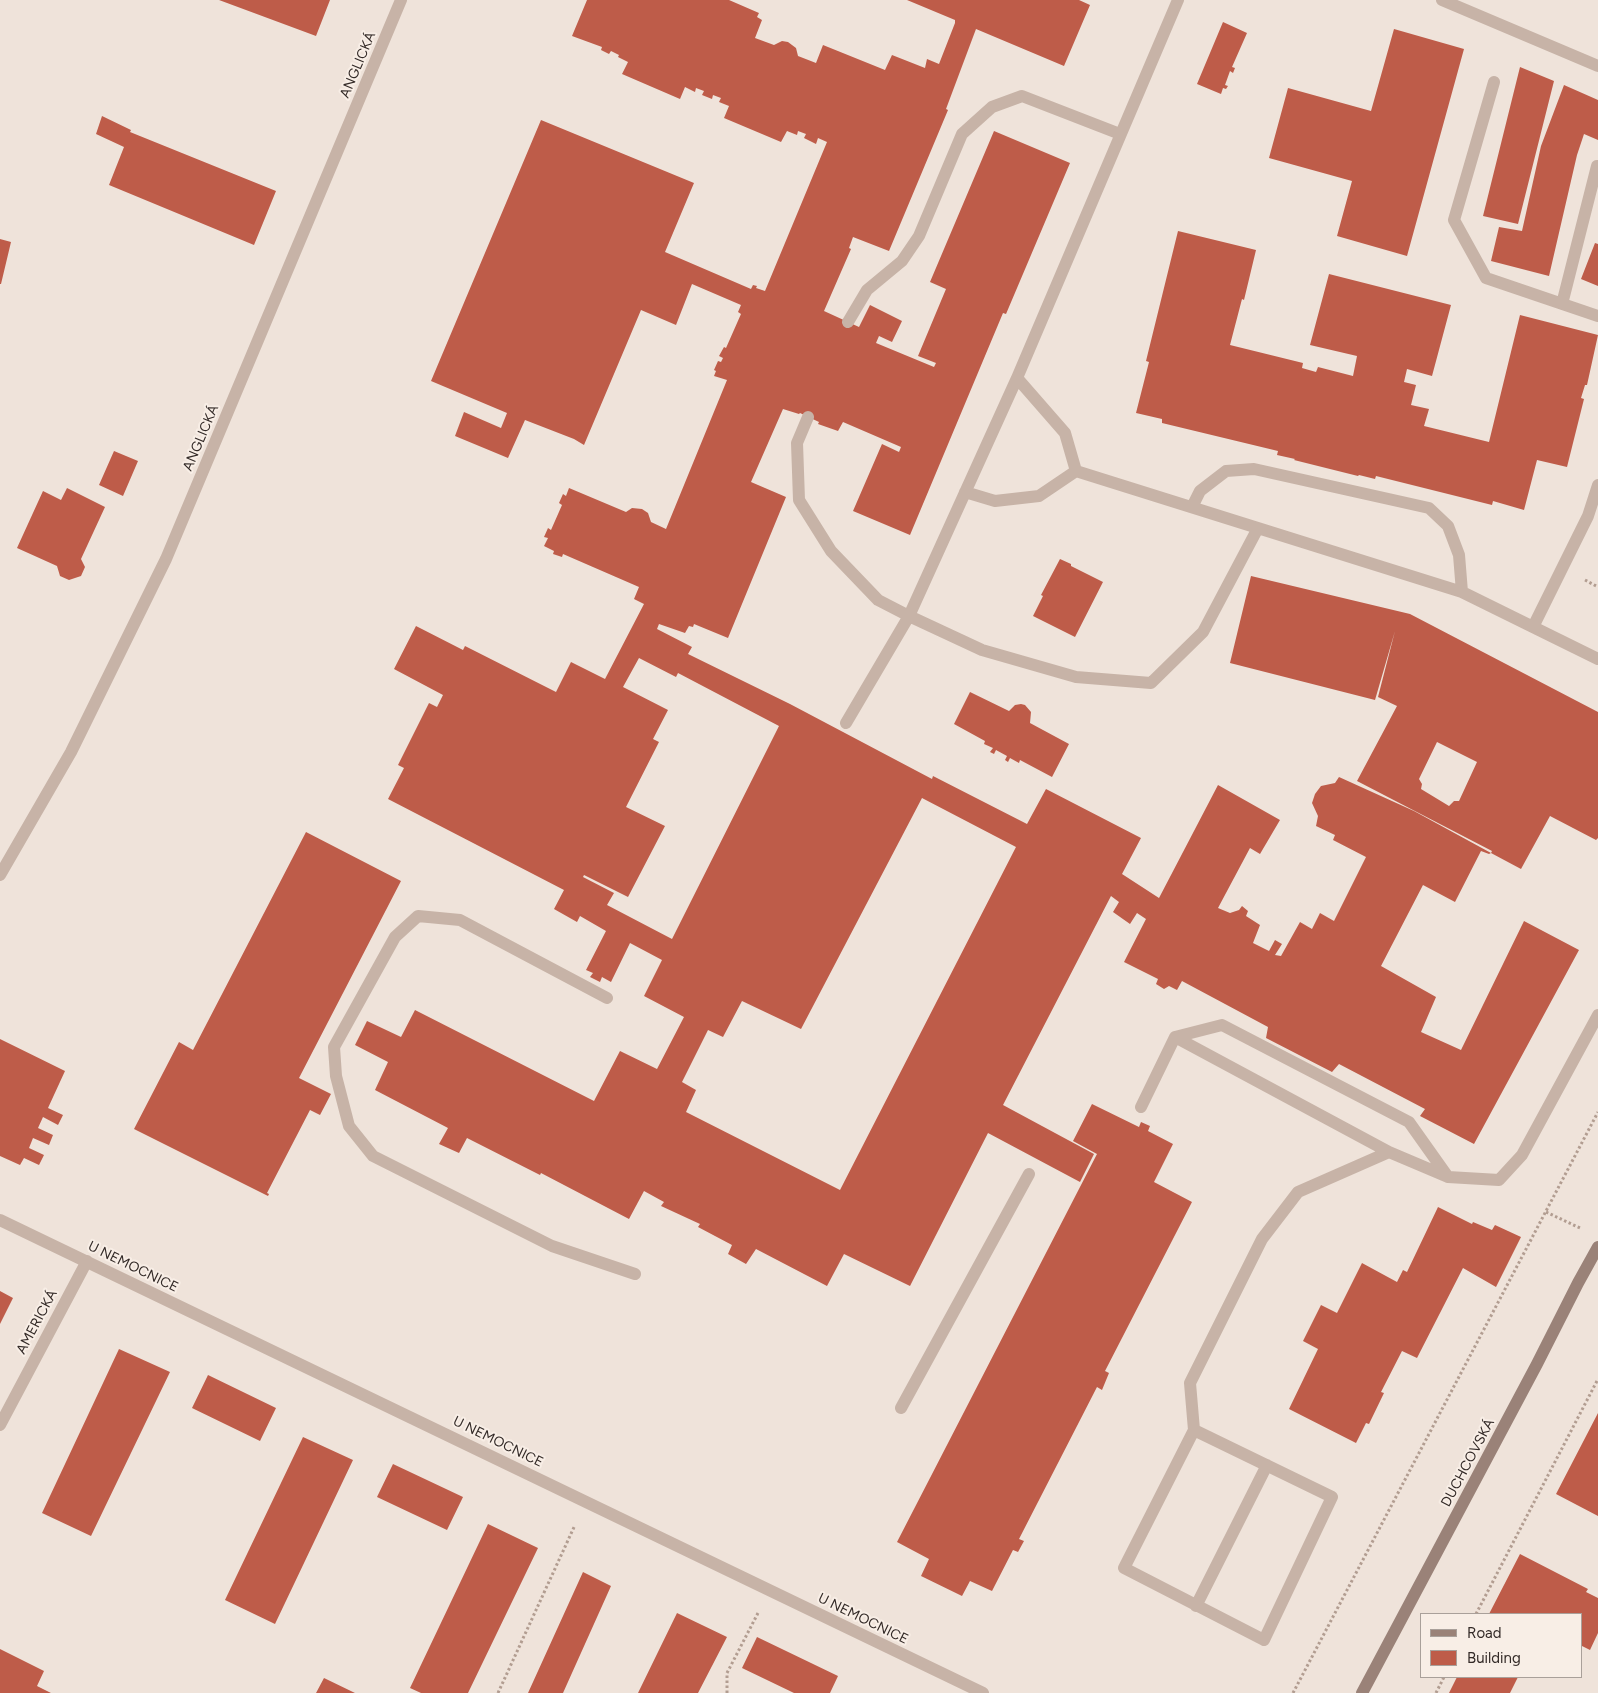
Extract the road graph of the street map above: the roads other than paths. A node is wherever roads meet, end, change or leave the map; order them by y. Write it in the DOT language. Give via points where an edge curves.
graph roads {
  1 [pos="401,0"];
  2 [pos="1178,0"];
  3 [pos="1442,0"];
  4 [pos="1598,66"];
  5 [pos="1494,82"];
  6 [pos="1120,134"];
  7 [pos="1598,166"];
  8 [pos="1562,304"];
  9 [pos="1598,316"];
  10 [pos="848,322"];
  11 [pos="1017,378"];
  12 [pos="808,417"];
  13 [pos="1076,470"];
  14 [pos="1598,486"];
  15 [pos="966,492"];
  16 [pos="1192,507"];
  17 [pos="1258,528"];
  18 [pos="1462,592"];
  19 [pos="909,616"];
  20 [pos="1533,627"];
  21 [pos="1598,659"];
  22 [pos="846,724"];
  23 [pos="0,875"];
  24 [pos="606,998"];
  25 [pos="1598,1015"];
  26 [pos="1175,1038"];
  27 [pos="1141,1107"];
  28 [pos="1389,1152"];
  29 [pos="1029,1174"];
  30 [pos="1448,1177"];
  31 [pos="0,1220"];
  32 [pos="1598,1247"];
  33 [pos="87,1261"];
  34 [pos="634,1274"];
  35 [pos="901,1408"];
  36 [pos="0,1425"];
  37 [pos="1194,1430"];
  38 [pos="1267,1465"];
  39 [pos="1196,1606"];
  40 [pos="983,1693"];
  41 [pos="1362,1693"];
  1 -- 23 [label="street, ANGLICKÁ" via="166,559 71,752"];
  2 -- 6 [label="street"];
  3 -- 4 [label="street"];
  5 -- 8 [label="street" via="1454,220 1486,278"];
  6 -- 10 [label="street" via="1022,96 992,107 962,134 919,236 902,261 866,290"];
  6 -- 11 [label="street"];
  7 -- 8 [label="street"];
  8 -- 9 [label="street"];
  11 -- 13 [label="street" via="1065,433"];
  11 -- 15 [label="street"];
  12 -- 19 [label="street" via="797,443 798,500 831,551 878,600"];
  13 -- 15 [label="street" via="1039,496 994,501"];
  13 -- 16 [label="street"];
  14 -- 20 [label="street" via="1588,516"];
  15 -- 19 [label="street"];
  16 -- 17 [label="street"];
  16 -- 18 [label="street" via="1200,491 1226,470 1254,469 1429,508 1448,526 1459,555"];
  17 -- 18 [label="street"];
  17 -- 19 [label="street" via="1203,632 1151,683 1076,678 982,650"];
  18 -- 20 [label="street"];
  19 -- 22 [label="street"];
  20 -- 21 [label="street"];
  24 -- 34 [label="street" via="460,920 418,916 395,937 334,1047 336,1076 349,1126 373,1156 552,1246"];
  25 -- 30 [label="street" via="1522,1155 1499,1180"];
  26 -- 27 [label="street"];
  26 -- 28 [label="street"];
  26 -- 30 [label="street" via="1222,1024 1409,1122"];
  28 -- 30 [label="street"];
  28 -- 37 [label="street" via="1298,1192 1262,1239 1190,1383"];
  29 -- 35 [label="street"];
  31 -- 33 [label="street, U NEMOCNICE"];
  32 -- 41 [label="street, DUCHCOVSKÁ"];
  33 -- 36 [label="street, AMERICKÁ"];
  33 -- 40 [label="street, U NEMOCNICE"];
  37 -- 38 [label="street"];
  37 -- 39 [label="street" via="1124,1568"];
  38 -- 39 [label="street"];
  38 -- 39 [label="street" via="1332,1497 1264,1640"];
}
